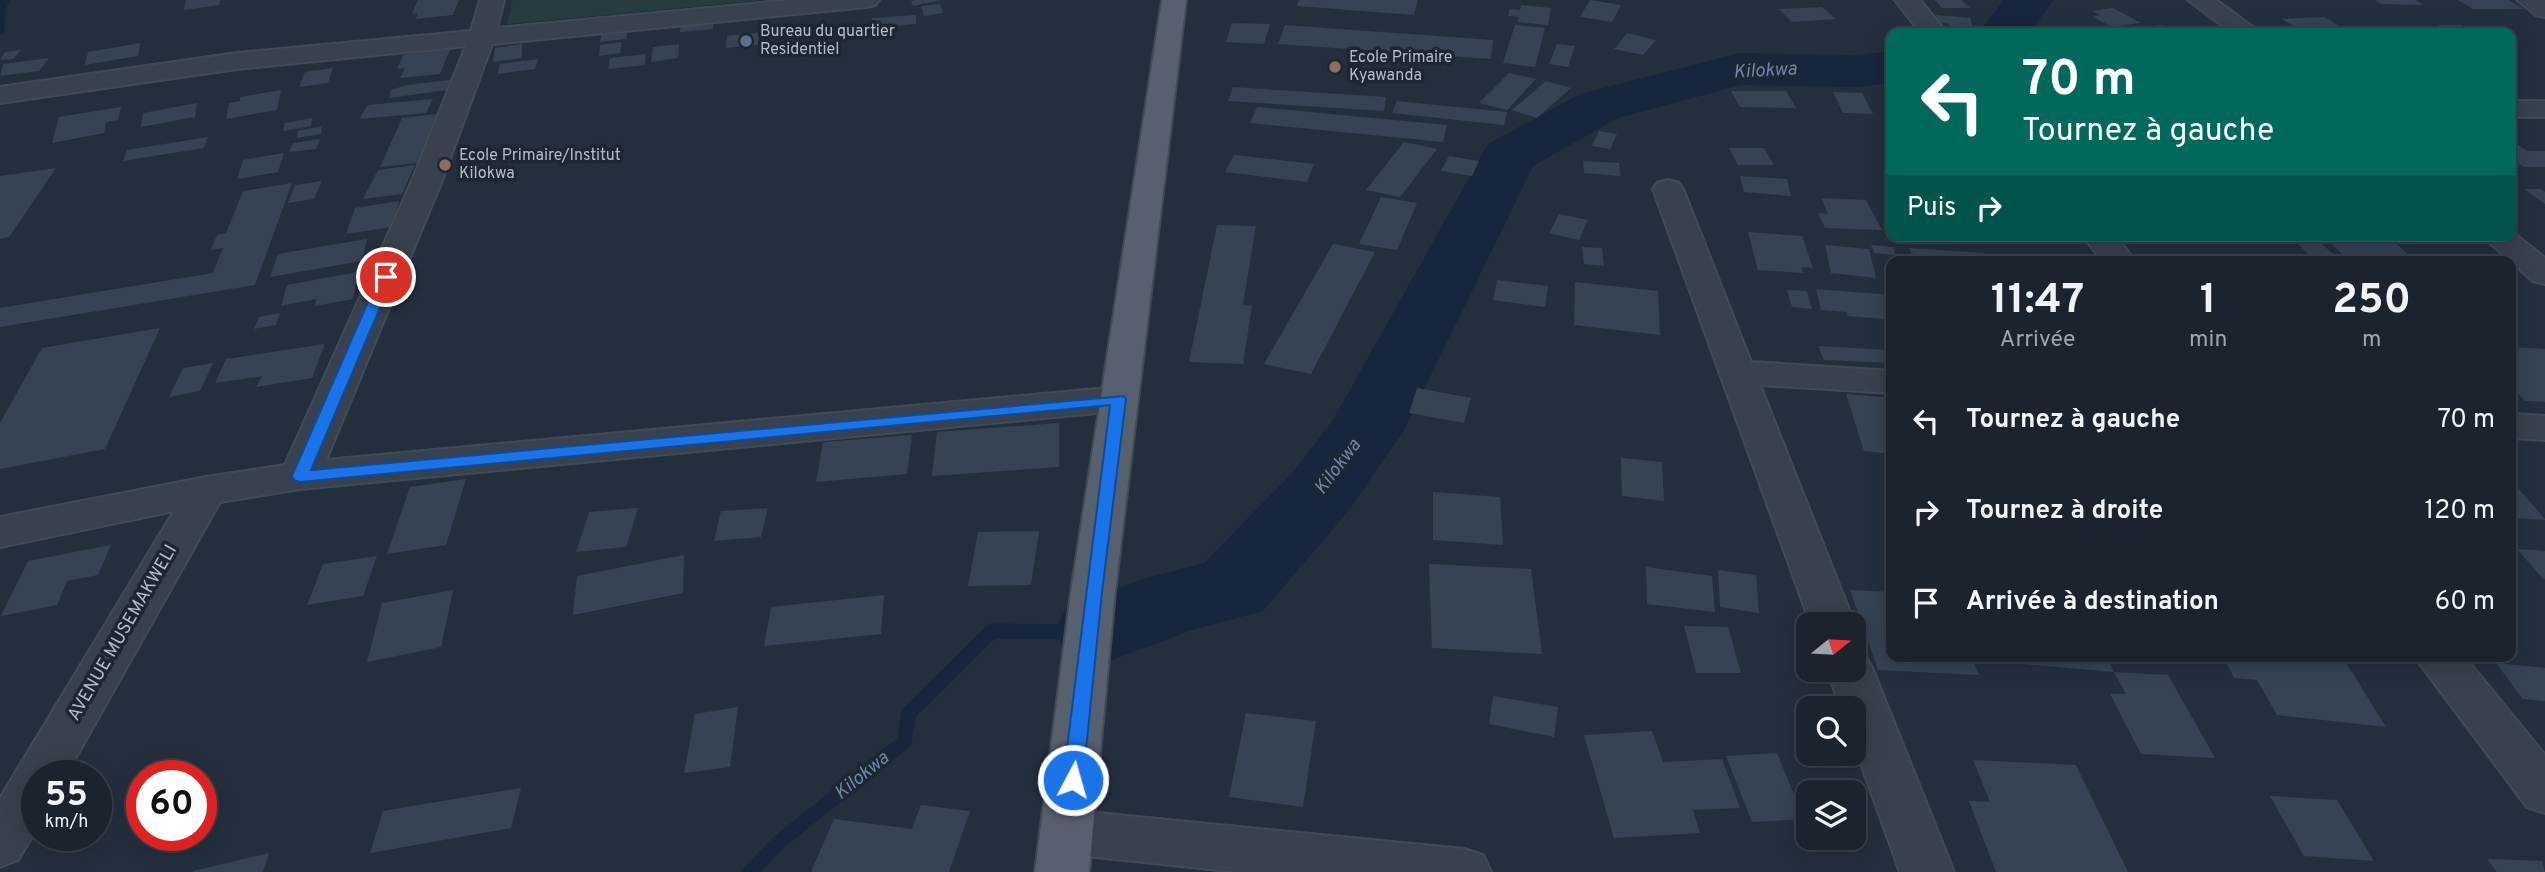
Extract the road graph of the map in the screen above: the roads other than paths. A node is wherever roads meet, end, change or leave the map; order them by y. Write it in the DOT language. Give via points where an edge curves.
graph roads {
  1 [pos="492,0"];
  2 [pos="867,0"];
  3 [pos="1174,0"];
  4 [pos="1907,0"];
  5 [pos="2200,0"];
  6 [pos="2529,0"];
  7 [pos="2545,10"];
  8 [pos="1930,28"];
  9 [pos="2241,28"];
  10 [pos="482,37"];
  11 [pos="0,95"];
  12 [pos="2516,109"];
  13 [pos="2545,109"];
  14 [pos="1668,189"];
  15 [pos="2104,242"];
  16 [pos="2505,242"];
  17 [pos="2115,256"];
  18 [pos="2545,274"];
  19 [pos="1736,372"];
  20 [pos="1886,382"];
  21 [pos="1118,399"];
  22 [pos="2516,426"];
  23 [pos="2545,428"];
  24 [pos="300,476"];
  25 [pos="206,491"];
  26 [pos="0,533"];
  27 [pos="1828,612"];
  28 [pos="2442,662"];
  29 [pos="1855,682"];
  30 [pos="49,760"];
  31 [pos="2545,792"];
  32 [pos="21,808"];
  33 [pos="0,844"];
  34 [pos="1065,852"];
  35 [pos="1464,872"];
  36 [pos="1927,872"];
  1 -- 10 [label="street"];
  2 -- 10 [label="street"];
  3 -- 21 [label="main road"];
  4 -- 8 [label="street"];
  5 -- 9 [label="street"];
  6 -- 7 [label="street"];
  10 -- 11 [label="street" via="237,61"];
  10 -- 24 [label="street" via="426,183"];
  12 -- 13 [label="street"];
  14 -- 19 [label="street"];
  15 -- 17 [label="street"];
  16 -- 18 [label="street"];
  19 -- 20 [label="street"];
  19 -- 27 [label="street"];
  21 -- 24 [label="street"];
  21 -- 34 [label="main road"];
  22 -- 23 [label="street"];
  24 -- 25 [label="street"];
  25 -- 26 [label="street"];
  25 -- 30 [label="street, AVENUE MUSEMAKWELI"];
  28 -- 31 [label="street"];
  29 -- 36 [label="street"];
  32 -- 33 [label="street"];
  34 -- 35 [label="street"];
}
